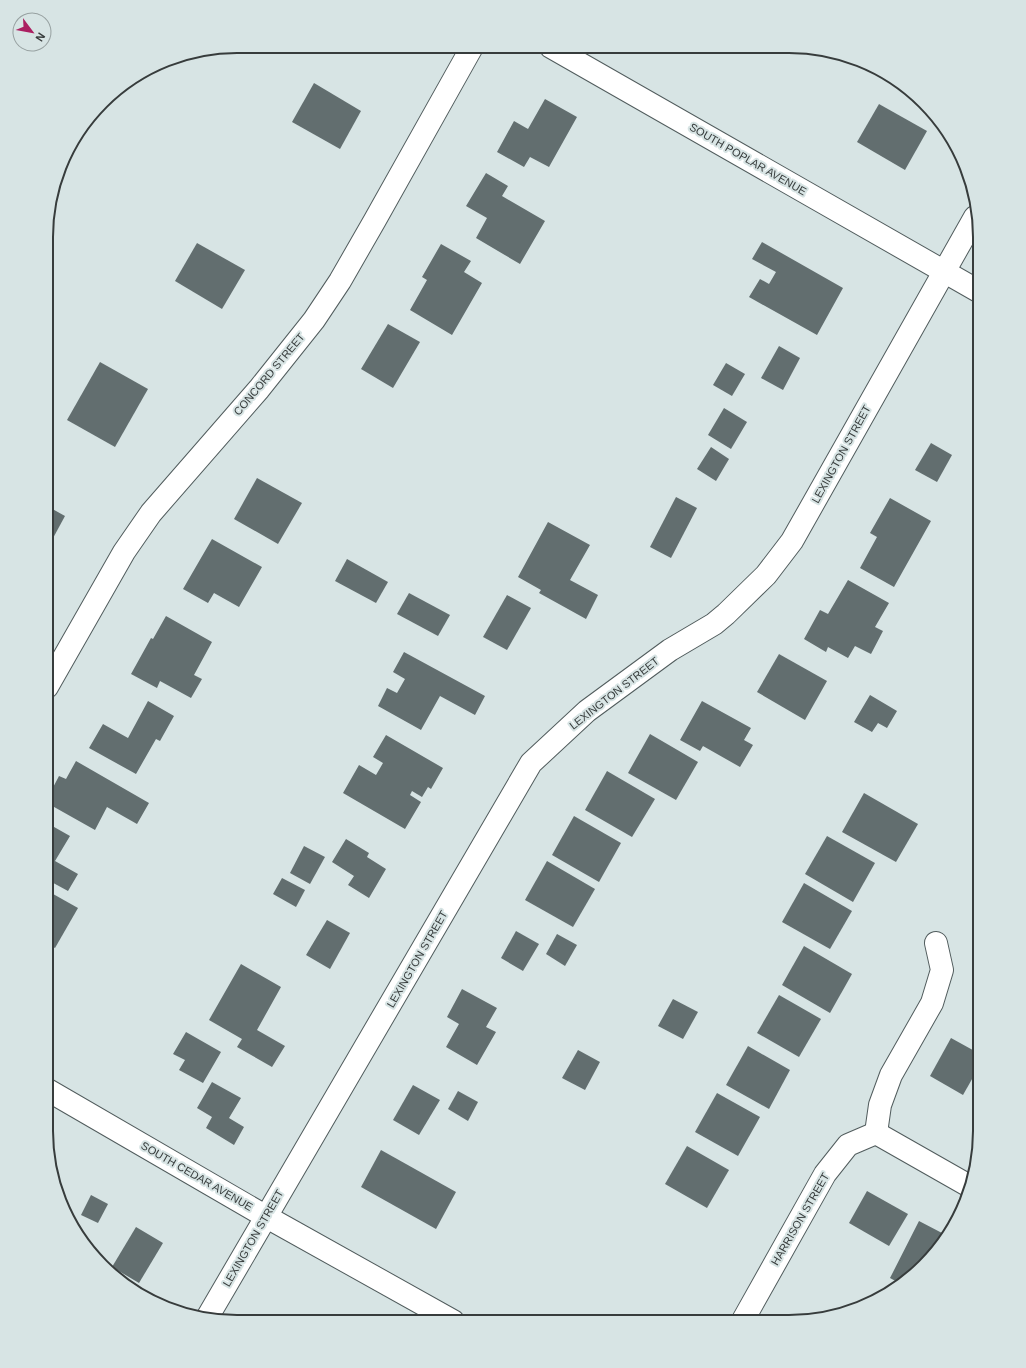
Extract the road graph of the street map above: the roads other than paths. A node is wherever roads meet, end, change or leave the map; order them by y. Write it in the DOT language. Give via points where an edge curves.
graph roads {
  1 [pos="469,53"];
  2 [pos="562,53"];
  3 [pos="972,222"];
  4 [pos="945,271"];
  5 [pos="973,288"];
  6 [pos="53,677"];
  7 [pos="936,943"];
  8 [pos="53,1093"];
  9 [pos="876,1133"];
  10 [pos="965,1184"];
  11 [pos="265,1216"];
  12 [pos="210,1313"];
  13 [pos="442,1315"];
  14 [pos="746,1315"];
  1 -- 6 [label="street, CONCORD STREET" via="340,281 314,320 259,389 151,513 124,552"];
  2 -- 4 [label="street, SOUTH POPLAR AVENUE"];
  3 -- 4 [label="street, LEXINGTON STREET"];
  4 -- 5 [label="street, SOUTH POPLAR AVENUE"];
  4 -- 11 [label="street, LEXINGTON STREET" via="792,541 766,575 714,624 670,650 587,711 530,763 398,993"];
  7 -- 9 [label="street" via="942,970 932,1004 891,1075 880,1105"];
  8 -- 11 [label="street, SOUTH CEDAR AVENUE"];
  9 -- 10 [label="street"];
  9 -- 14 [label="street, HARRISON STREET" via="848,1145 824,1174"];
  11 -- 12 [label="street, LEXINGTON STREET"];
  11 -- 13 [label="street, SOUTH CEDAR AVENUE"];
}
